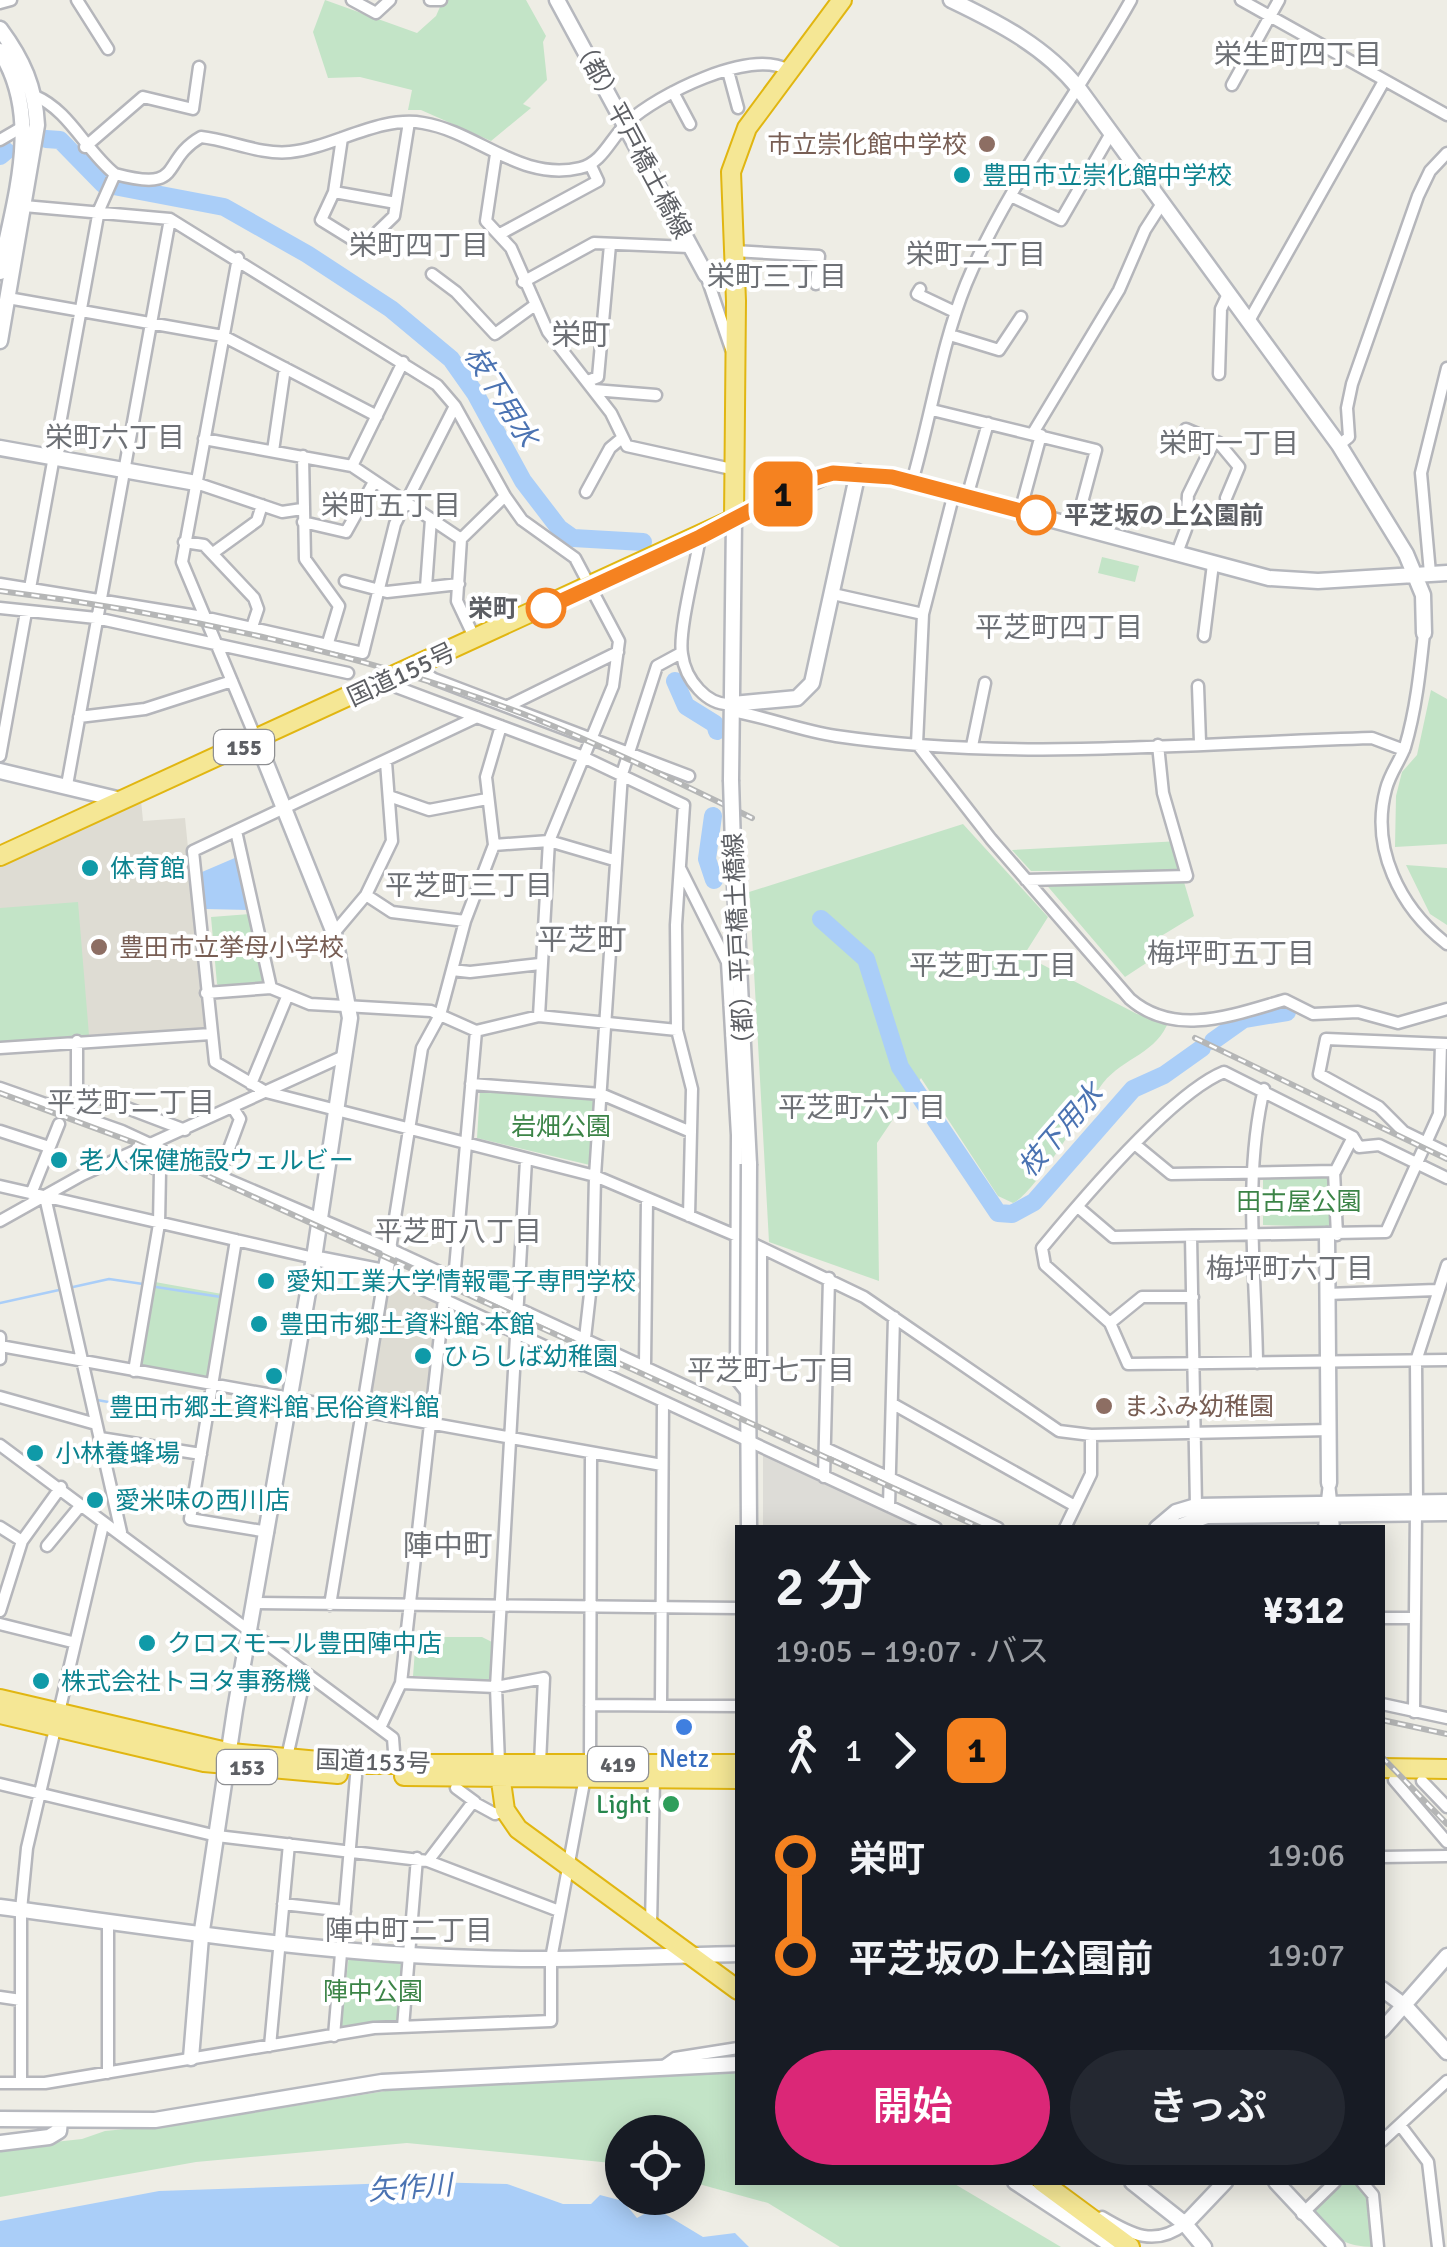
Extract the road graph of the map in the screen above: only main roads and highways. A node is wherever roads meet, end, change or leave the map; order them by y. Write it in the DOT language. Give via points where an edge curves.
graph roads {
  1 [pos="842,0"];
  2 [pos="0,856"];
  3 [pos="0,1700"];
  4 [pos="0,1714"];
  5 [pos="55,1720"];
  6 [pos="230,1759"];
  7 [pos="735,1764"];
  8 [pos="1447,1769"];
  9 [pos="499,1770"];
  10 [pos="587,1770"];
  11 [pos="1386,1776"];
  12 [pos="735,1779"];
  13 [pos="1447,1781"];
  14 [pos="735,1988"];
  15 [pos="1047,2186"];
  16 [pos="1130,2247"];
  1 -- 2 [label="highway, 国道155号 / 155" via="746,128 735,156 734,519"];
  3 -- 5 [label="highway, 国道153号 / 153"];
  4 -- 5 [label="highway, 国道153号 / 153"];
  5 -- 6 [label="highway, 国道153号 / 153"];
  6 -- 9 [label="highway, 国道153号 / 153"];
  6 -- 9 [label="highway, 国道153号 / 153" via="356,1776"];
  7 -- 10 [label="highway, 419"];
  8 -- 11 [label="highway"];
  9 -- 10 [label="highway, 419"];
  9 -- 10 [label="highway, 419" via="540,1763"];
  9 -- 14 [label="highway" via="505,1810 518,1829"];
  10 -- 12 [label="highway, 419"];
  11 -- 13 [label="highway"];
  15 -- 16 [label="highway"];
}
